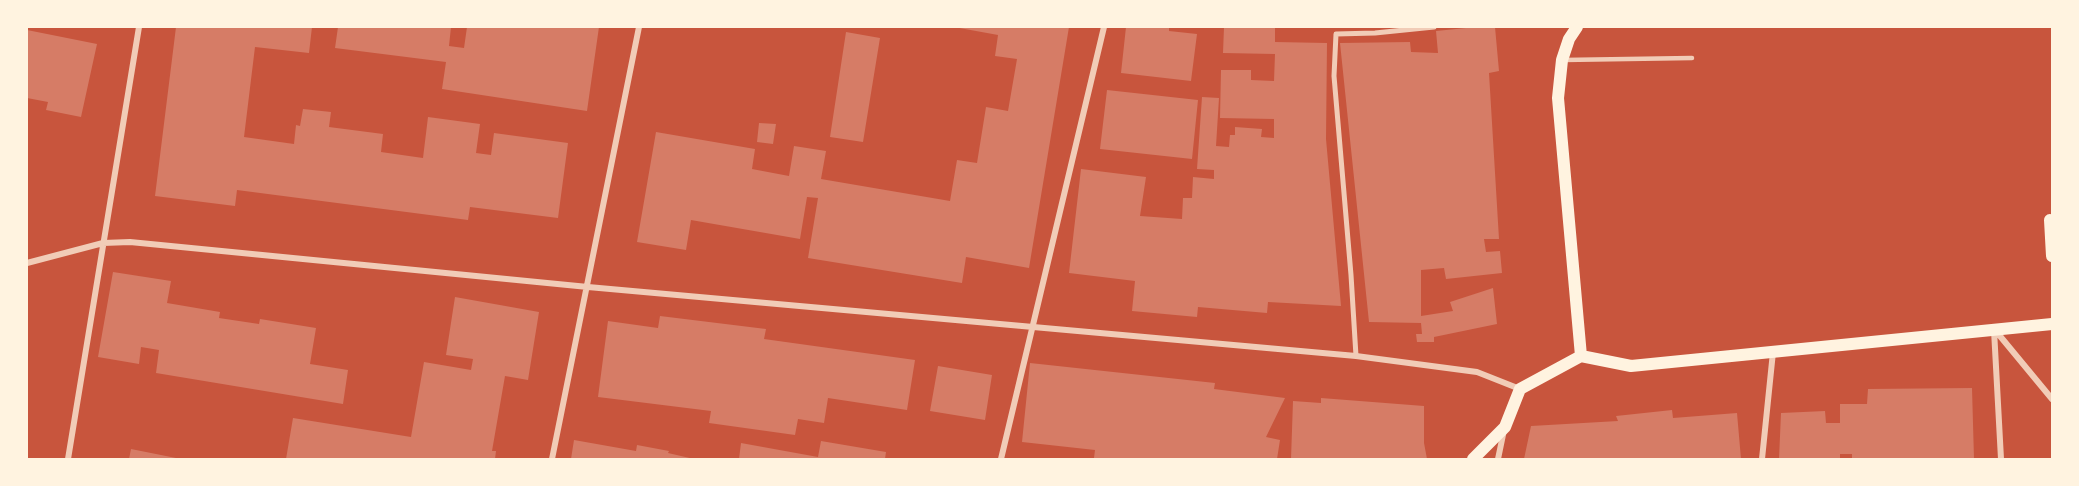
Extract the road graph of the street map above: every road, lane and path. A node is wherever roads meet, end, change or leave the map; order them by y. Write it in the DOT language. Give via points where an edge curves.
graph roads {
  1 [pos="139,27"];
  2 [pos="639,27"];
  3 [pos="1104,27"];
  4 [pos="1434,27"];
  5 [pos="1577,27"];
  6 [pos="1692,58"];
  7 [pos="1562,60"];
  8 [pos="2050,220"];
  9 [pos="103,243"];
  10 [pos="2052,256"];
  11 [pos="27,263"];
  12 [pos="588,287"];
  13 [pos="2052,324"];
  14 [pos="1032,328"];
  15 [pos="1994,330"];
  16 [pos="1773,352"];
  17 [pos="1356,356"];
  18 [pos="1581,356"];
  19 [pos="1520,389"];
  20 [pos="2052,399"];
  21 [pos="1505,427"];
  22 [pos="68,459"];
  23 [pos="552,459"];
  24 [pos="1001,459"];
  25 [pos="1473,459"];
  26 [pos="1498,459"];
  27 [pos="1762,459"];
  28 [pos="2001,459"];
  1 -- 9 [label="street"];
  2 -- 12 [label="street"];
  3 -- 14 [label="street"];
  4 -- 17 [label="street" via="1336,34 1334,76"];
  5 -- 7 [label="main road"];
  6 -- 7 [label="lane"];
  7 -- 18 [label="main road" via="1558,106"];
  8 -- 10 [label="main road"];
  9 -- 11 [label="street"];
  9 -- 12 [label="street" via="130,242"];
  9 -- 22 [label="street"];
  12 -- 14 [label="street"];
  12 -- 23 [label="street"];
  13 -- 15 [label="main road"];
  14 -- 17 [label="street"];
  14 -- 24 [label="street"];
  15 -- 16 [label="main road"];
  15 -- 20 [label="street"];
  15 -- 28 [label="street"];
  16 -- 18 [label="main road" via="1631,366"];
  16 -- 27 [label="street"];
  17 -- 19 [label="street" via="1477,372"];
  18 -- 19 [label="main road"];
  19 -- 21 [label="main road"];
  21 -- 25 [label="main road"];
  21 -- 26 [label="street"];
}
